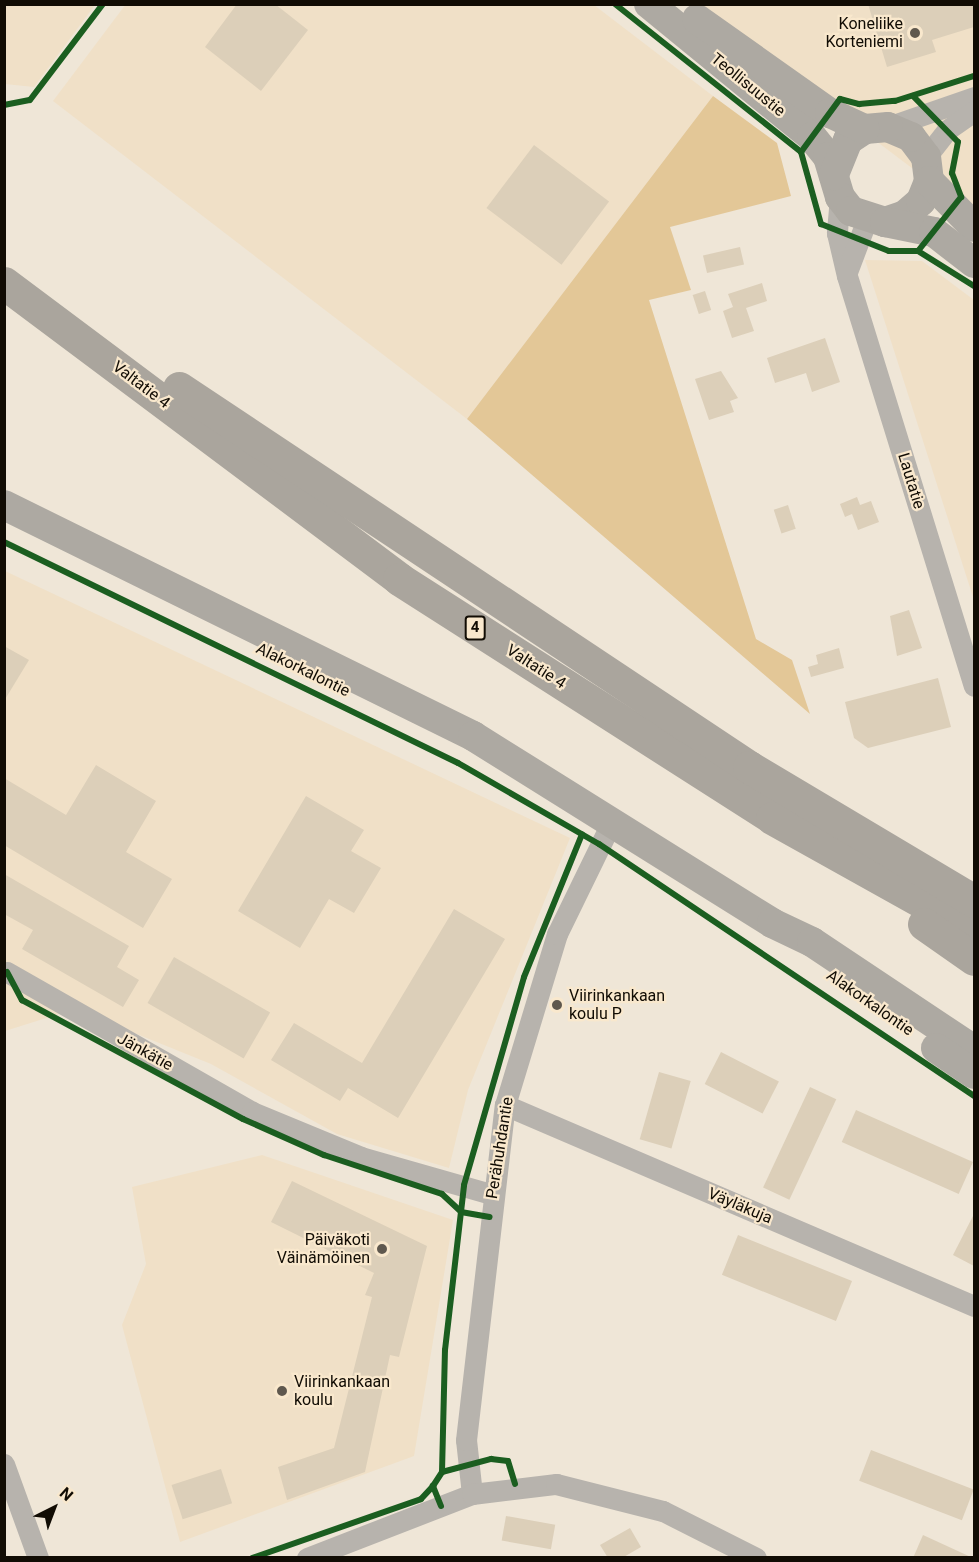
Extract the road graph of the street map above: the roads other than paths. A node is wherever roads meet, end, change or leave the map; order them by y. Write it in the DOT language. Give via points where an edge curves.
graph roads {
  1 [pos="649,4"];
  2 [pos="676,4"];
  3 [pos="975,97"];
  4 [pos="975,111"];
  5 [pos="876,128"];
  6 [pos="928,169"];
  7 [pos="837,186"];
  8 [pos="876,220"];
  9 [pos="975,227"];
  10 [pos="975,263"];
  11 [pos="4,272"];
  12 [pos="847,276"];
  13 [pos="4,284"];
  14 [pos="4,505"];
  15 [pos="975,686"];
  16 [pos="772,818"];
  17 [pos="612,821"];
  18 [pos="975,901"];
  19 [pos="772,923"];
  20 [pos="975,931"];
  21 [pos="975,959"];
  22 [pos="7,972"];
  23 [pos="975,1050"];
  24 [pos="975,1074"];
  25 [pos="505,1105"];
  26 [pos="491,1194"];
  27 [pos="975,1306"];
  28 [pos="4,1464"];
  29 [pos="472,1494"];
  30 [pos="38,1557"];
  31 [pos="307,1557"];
  32 [pos="756,1557"];
  1 -- 7 [label="street, Teollisuustie" via="802,128 828,156"];
  2 -- 5 [label="street, Teollisuustie" via="830,113"];
  3 -- 5 [label="street"];
  4 -- 6 [label="street" via="947,130"];
  5 -- 6 [label="street" via="911,137"];
  5 -- 7 [label="street" via="848,140"];
  6 -- 8 [label="street" via="921,201 905,215"];
  6 -- 9 [label="street"];
  7 -- 8 [label="street"];
  7 -- 12 [label="street, Lautatie" via="837,233"];
  8 -- 10 [label="street" via="934,232"];
  8 -- 12 [label="street"];
  11 -- 18 [label="highway, Valtatie 4 / 4" via="749,767"];
  12 -- 15 [label="street, Lautatie"];
  13 -- 16 [label="highway, Valtatie 4 / 4" via="399,579"];
  14 -- 17 [label="street, Alakorkalontie" via="463,731"];
  16 -- 20 [label="highway, Valtatie 4 / 4"];
  16 -- 21 [label="highway"];
  17 -- 19 [label="street, Alakorkalontie"];
  17 -- 25 [label="street, Perähuhdantie" via="556,934"];
  19 -- 23 [label="street, Alakorkalontie" via="812,942"];
  19 -- 24 [label="street, Alakorkalontie" via="799,953"];
  22 -- 26 [label="street, Jänkätie" via="252,1112 361,1157"];
  25 -- 26 [label="street, Perähuhdantie"];
  25 -- 27 [label="street, Väyläkuja"];
  26 -- 29 [label="street, Perähuhdantie" via="466,1440"];
  28 -- 30 [label="street"];
  29 -- 31 [label="street"];
  29 -- 32 [label="street" via="515,1484 592,1489 663,1511"];
}
